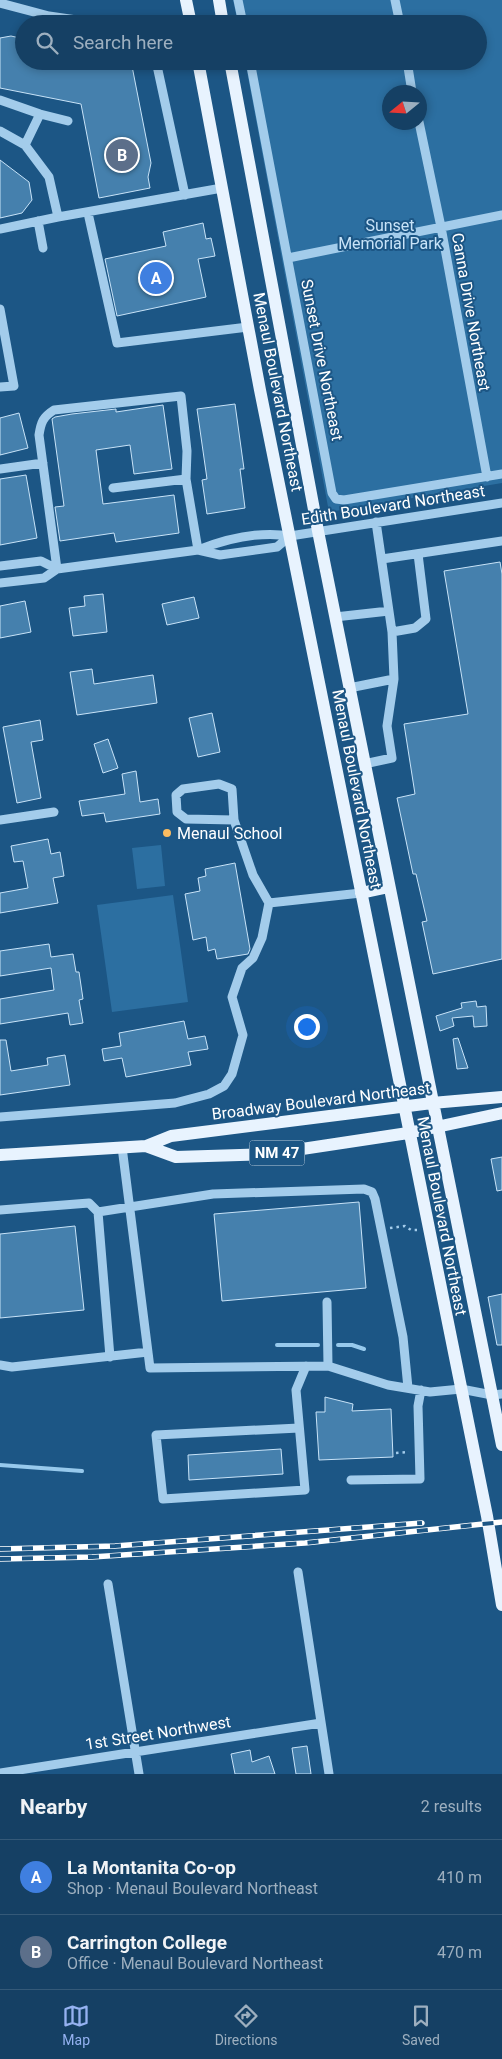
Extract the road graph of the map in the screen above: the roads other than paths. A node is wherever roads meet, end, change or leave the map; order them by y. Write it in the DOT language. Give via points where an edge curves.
graph roads {
  1 [pos="186,0"];
  2 [pos="219,0"];
  3 [pos="238,0"];
  4 [pos="395,0"];
  5 [pos="0,3"];
  6 [pos="45,15"];
  7 [pos="189,15"];
  8 [pos="222,15"];
  9 [pos="241,15"];
  10 [pos="398,15"];
  11 [pos="158,70"];
  12 [pos="200,70"];
  13 [pos="232,70"];
  14 [pos="252,70"];
  15 [pos="408,70"];
  16 [pos="411,85"];
  17 [pos="0,100"];
  18 [pos="40,114"];
  19 [pos="68,121"];
  20 [pos="421,130"];
  21 [pos="0,131"];
  22 [pos="26,146"];
  23 [pos="222,188"];
  24 [pos="185,195"];
  25 [pos="88,213"];
  26 [pos="502,215"];
  27 [pos="58,217"];
  28 [pos="38,221"];
  29 [pos="441,227"];
  30 [pos="0,229"];
  31 [pos="43,248"];
  32 [pos="288,258"];
  33 [pos="0,309"];
  34 [pos="248,327"];
  35 [pos="0,388"];
  36 [pos="43,463"];
  37 [pos="0,469"];
  38 [pos="502,474"];
  39 [pos="487,477"];
  40 [pos="186,479"];
  41 [pos="113,488"];
  42 [pos="502,503"];
  43 [pos="376,522"];
  44 [pos="318,531"];
  45 [pos="290,536"];
  46 [pos="231,540"];
  47 [pos="502,541"];
  48 [pos="198,550"];
  49 [pos="233,553"];
  50 [pos="418,554"];
  51 [pos="382,559"];
  52 [pos="0,566"];
  53 [pos="57,569"];
  54 [pos="0,583"];
  55 [pos="389,611"];
  56 [pos="335,617"];
  57 [pos="392,632"];
  58 [pos="394,680"];
  59 [pos="349,688"];
  60 [pos="364,764"];
  61 [pos="54,812"];
  62 [pos="0,817"];
  63 [pos="234,820"];
  64 [pos="389,887"];
  65 [pos="361,893"];
  66 [pos="269,904"];
  67 [pos="502,1098"];
  68 [pos="432,1103"];
  69 [pos="404,1107"];
  70 [pos="502,1113"];
  71 [pos="0,1117"];
  72 [pos="437,1126"];
  73 [pos="408,1133"];
  74 [pos="146,1146"];
  75 [pos="122,1148"];
  76 [pos="0,1155"];
  77 [pos="130,1207"];
  78 [pos="0,1210"];
  79 [pos="98,1212"];
  80 [pos="327,1302"];
  81 [pos="148,1352"];
  82 [pos="110,1357"];
  83 [pos="0,1365"];
  84 [pos="306,1366"];
  85 [pos="328,1366"];
  86 [pos="408,1388"];
  87 [pos="460,1389"];
  88 [pos="421,1390"];
  89 [pos="497,1395"];
  90 [pos="300,1428"];
  91 [pos="502,1445"];
  92 [pos="351,1480"];
  93 [pos="298,1572"];
  94 [pos="108,1584"];
  95 [pos="502,1605"];
  96 [pos="322,1723"];
  97 [pos="136,1751"];
  98 [pos="0,1773"];
  99 [pos="139,1774"];
  100 [pos="329,1774"];
  1 -- 7 [label="main road"];
  2 -- 8 [label="main road"];
  3 -- 9 [label="street"];
  4 -- 10 [label="street"];
  5 -- 6 [label="street"];
  11 -- 24 [label="street"];
  12 -- 23 [label="main road, Menaul Boulevard Northeast"];
  13 -- 44 [label="main road, Menaul Boulevard Northeast"];
  14 -- 32 [label="street, Sunset Drive Northeast"];
  15 -- 16 [label="street"];
  17 -- 18 [label="street"];
  18 -- 19 [label="street"];
  18 -- 22 [label="street"];
  20 -- 29 [label="street, Canna Drive Northeast"];
  21 -- 22 [label="street"];
  22 -- 27 [label="street" via="49,177"];
  23 -- 24 [label="street"];
  23 -- 34 [label="main road, Menaul Boulevard Northeast"];
  24 -- 25 [label="street"];
  25 -- 27 [label="street"];
  25 -- 34 [label="street" via="117,343"];
  26 -- 29 [label="street"];
  27 -- 28 [label="street"];
  28 -- 30 [label="street"];
  28 -- 31 [label="street"];
  29 -- 32 [label="street"];
  29 -- 39 [label="street, Canna Drive Northeast"];
  32 -- 39 [label="street, Sunset Drive Northeast" via="332,493 336,499"];
  33 -- 35 [label="street" via="14,386"];
  34 -- 45 [label="main road, Menaul Boulevard Northeast"];
  36 -- 37 [label="street"];
  36 -- 40 [label="street" via="39,435 41,422 54,410 181,396 187,452"];
  36 -- 53 [label="street"];
  38 -- 39 [label="street, Sunset Drive Northeast"];
  40 -- 41 [label="street"];
  40 -- 48 [label="street"];
  42 -- 43 [label="street, Edith Boulevard Northeast"];
  43 -- 44 [label="street, Edith Boulevard Northeast"];
  43 -- 51 [label="street"];
  44 -- 45 [label="street, Edith Boulevard Northeast"];
  44 -- 56 [label="main road, Menaul Boulevard Northeast"];
  45 -- 46 [label="street, Edith Boulevard Northeast" via="275,534"];
  45 -- 49 [label="street, Edith Boulevard Northeast" via="277,547"];
  45 -- 65 [label="main road, Menaul Boulevard Northeast"];
  46 -- 48 [label="street, Edith Boulevard Northeast"];
  46 -- 49 [label="street"];
  47 -- 50 [label="street"];
  48 -- 49 [label="street, Edith Boulevard Northeast" via="220,555"];
  48 -- 53 [label="street, Edith Boulevard Northeast"];
  50 -- 51 [label="street"];
  50 -- 57 [label="street" via="426,619 415,628"];
  51 -- 55 [label="street"];
  52 -- 53 [label="street, Edith Boulevard Northeast" via="41,561"];
  53 -- 54 [label="street, Edith Boulevard Northeast" via="44,578"];
  55 -- 56 [label="street"];
  55 -- 57 [label="street"];
  56 -- 59 [label="main road, Menaul Boulevard Northeast"];
  57 -- 58 [label="street"];
  58 -- 59 [label="street"];
  58 -- 60 [label="street" via="387,726 392,758"];
  59 -- 60 [label="main road, Menaul Boulevard Northeast"];
  60 -- 64 [label="main road, Menaul Boulevard Northeast"];
  61 -- 62 [label="street"];
  63 -- 63 [label="street" via="232,789 220,784 183,789 176,795 177,812 186,819"];
  63 -- 66 [label="street" via="253,875"];
  64 -- 65 [label="main road"];
  64 -- 68 [label="main road, Menaul Boulevard Northeast"];
  65 -- 66 [label="street"];
  65 -- 69 [label="main road, Menaul Boulevard Northeast"];
  66 -- 71 [label="street" via="262,938 253,958 242,968 232,997 243,1035 232,1074 224,1086 209,1094 175,1103"];
  67 -- 68 [label="main road, Broadway Boulevard Northeast / NM 47"];
  68 -- 69 [label="main road, Broadway Boulevard Northeast / NM 47"];
  68 -- 72 [label="main road, Menaul Boulevard Northeast"];
  69 -- 73 [label="main road, Menaul Boulevard Northeast"];
  69 -- 74 [label="main road, Broadway Boulevard Northeast / NM 47" via="171,1136"];
  70 -- 72 [label="main road, Broadway Boulevard Northeast / NM 47"];
  72 -- 73 [label="main road, Broadway Boulevard Northeast / NM 47"];
  72 -- 89 [label="main road, Menaul Boulevard Northeast"];
  73 -- 74 [label="main road, Broadway Boulevard Northeast / NM 47" via="269,1154 176,1157"];
  73 -- 87 [label="main road, Menaul Boulevard Northeast"];
  74 -- 75 [label="main road, Broadway Boulevard Northeast / NM 47"];
  75 -- 76 [label="main road, Broadway Boulevard Northeast / NM 47"];
  75 -- 77 [label="street"];
  77 -- 79 [label="street"];
  77 -- 81 [label="street"];
  77 -- 86 [label="street" via="213,1194 364,1189 372,1192 403,1337"];
  78 -- 79 [label="street" via="89,1203"];
  79 -- 82 [label="street"];
  80 -- 85 [label="street"];
  81 -- 82 [label="street"];
  81 -- 84 [label="street" via="150,1368"];
  82 -- 83 [label="street" via="12,1367"];
  84 -- 85 [label="street"];
  84 -- 90 [label="street" via="296,1390"];
  85 -- 86 [label="street"];
  86 -- 88 [label="street"];
  87 -- 88 [label="street"];
  87 -- 89 [label="street"];
  87 -- 95 [label="main road, Menaul Boulevard Northeast"];
  88 -- 92 [label="street" via="418,1406 420,1479"];
  89 -- 91 [label="main road, Menaul Boulevard Northeast"];
  90 -- 90 [label="street" via="305,1490 163,1499 156,1435"];
  93 -- 96 [label="street"];
  94 -- 97 [label="street"];
  96 -- 97 [label="street, 1st Street Northwest"];
  96 -- 100 [label="street"];
  97 -- 98 [label="street, 1st Street Northwest"];
  97 -- 99 [label="street"];
}
